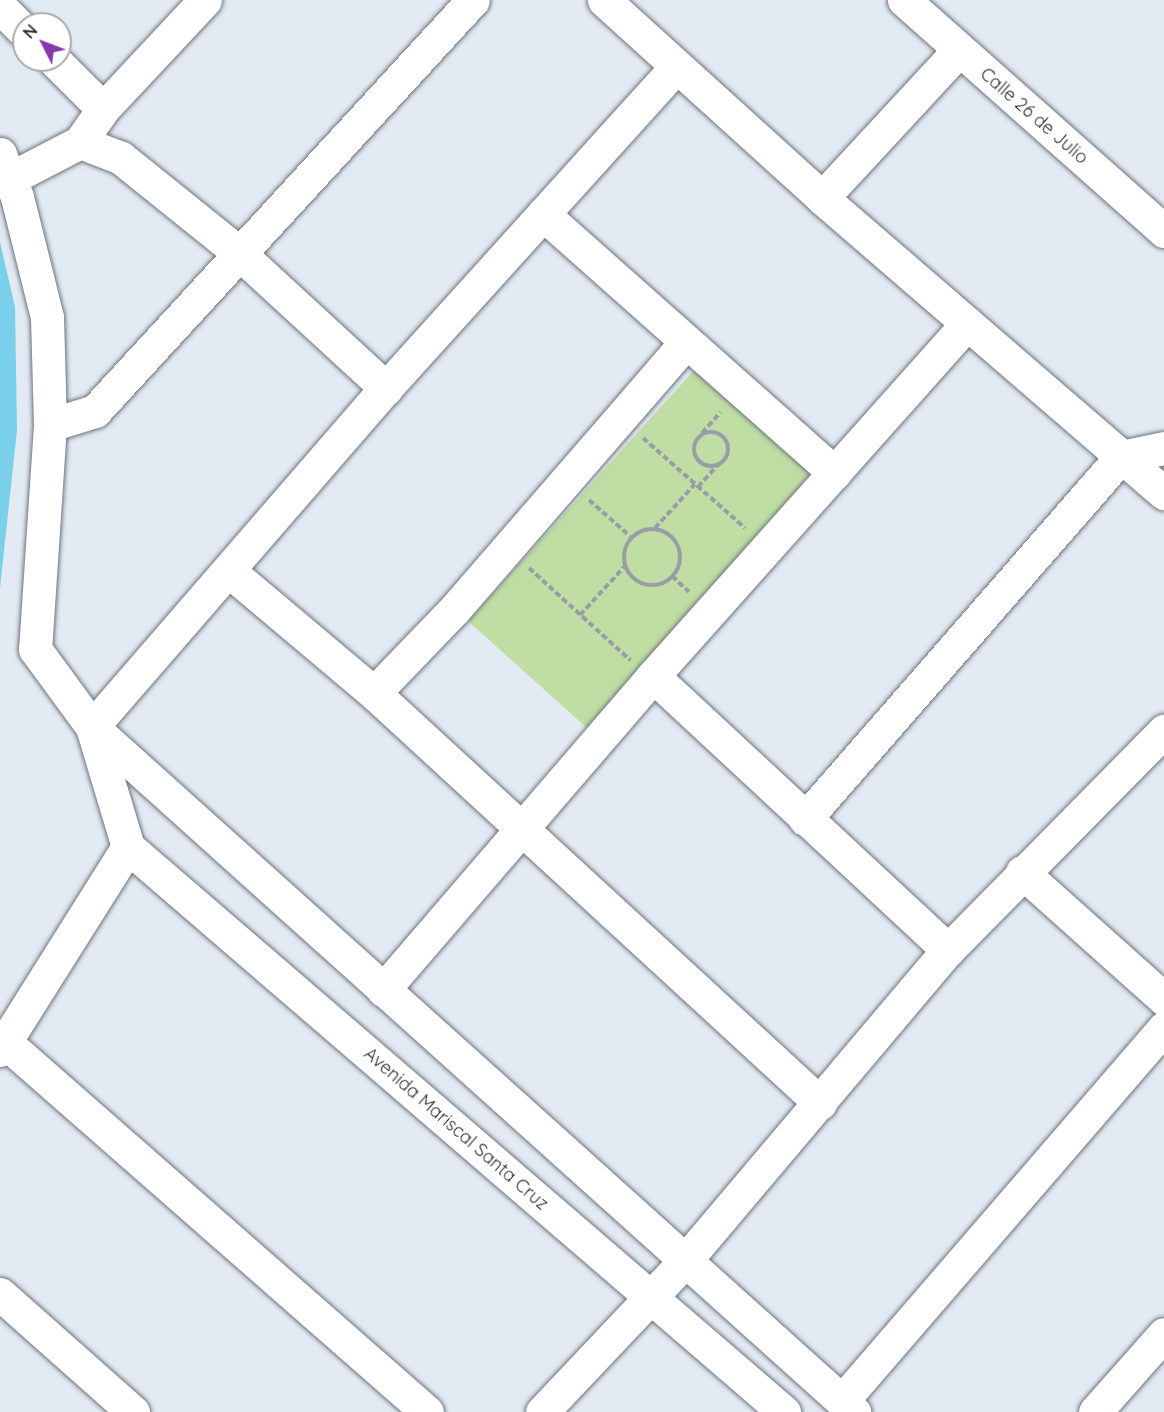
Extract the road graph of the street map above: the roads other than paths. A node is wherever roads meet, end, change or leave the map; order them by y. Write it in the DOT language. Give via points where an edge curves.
graph roads {
  1 [pos="205,0"];
  2 [pos="473,0"];
  3 [pos="604,0"];
  4 [pos="904,0"];
  5 [pos="0,7"];
  6 [pos="12,19"];
  7 [pos="959,50"];
  8 [pos="675,67"];
  9 [pos="66,72"];
  10 [pos="103,109"];
  11 [pos="80,142"];
  12 [pos="5,166"];
  13 [pos="822,198"];
  14 [pos="543,214"];
  15 [pos="1164,231"];
  16 [pos="239,253"];
  17 [pos="967,323"];
  18 [pos="686,342"];
  19 [pos="386,388"];
  20 [pos="50,424"];
  21 [pos="1164,448"];
  22 [pos="1121,457"];
  23 [pos="835,473"];
  24 [pos="1164,493"];
  25 [pos="230,571"];
  26 [pos="642,669"];
  27 [pos="374,693"];
  28 [pos="92,727"];
  29 [pos="1164,731"];
  30 [pos="805,819"];
  31 [pos="520,829"];
  32 [pos="128,847"];
  33 [pos="1022,872"];
  34 [pos="948,950"];
  35 [pos="383,990"];
  36 [pos="1164,999"];
  37 [pos="1164,1028"];
  38 [pos="2,1046"];
  39 [pos="820,1103"];
  40 [pos="684,1262"];
  41 [pos="0,1294"];
  42 [pos="652,1298"];
  43 [pos="1164,1334"];
  44 [pos="848,1407"];
  45 [pos="133,1412"];
  46 [pos="427,1412"];
  47 [pos="542,1412"];
  48 [pos="784,1412"];
  49 [pos="1095,1412"];
  1 -- 10 [label="street"];
  2 -- 16 [label="street"];
  3 -- 8 [label="street"];
  4 -- 7 [label="street, Calle 26 de Julio"];
  5 -- 6 [label="street"];
  7 -- 13 [label="street"];
  7 -- 15 [label="street, Calle 26 de Julio"];
  8 -- 13 [label="street"];
  8 -- 14 [label="street"];
  9 -- 10 [label="street"];
  10 -- 11 [label="street"];
  11 -- 12 [label="street"];
  11 -- 16 [label="street" via="121,158"];
  12 -- 20 [label="street" via="46,317"];
  13 -- 17 [label="street"];
  14 -- 18 [label="street"];
  14 -- 19 [label="street"];
  16 -- 19 [label="street"];
  16 -- 20 [label="street" via="95,411"];
  17 -- 22 [label="street"];
  17 -- 23 [label="street"];
  18 -- 23 [label="street"];
  18 -- 27 [label="street" via="454,610"];
  19 -- 25 [label="street"];
  20 -- 28 [label="street" via="34,650"];
  21 -- 22 [label="street"];
  22 -- 24 [label="street"];
  22 -- 30 [label="street"];
  23 -- 26 [label="street"];
  25 -- 27 [label="street"];
  25 -- 28 [label="street"];
  26 -- 30 [label="street"];
  26 -- 31 [label="street"];
  27 -- 31 [label="street"];
  28 -- 32 [label="street"];
  28 -- 35 [label="street"];
  29 -- 33 [label="street"];
  30 -- 34 [label="street"];
  31 -- 35 [label="street"];
  31 -- 39 [label="street"];
  32 -- 38 [label="street"];
  32 -- 42 [label="street, Avenida Mariscal Santa Cruz"];
  33 -- 34 [label="street"];
  33 -- 36 [label="street"];
  34 -- 39 [label="street"];
  35 -- 40 [label="street"];
  37 -- 44 [label="street"];
  38 -- 46 [label="street"];
  39 -- 40 [label="street"];
  40 -- 42 [label="street"];
  40 -- 44 [label="street"];
  41 -- 45 [label="street"];
  42 -- 47 [label="street"];
  42 -- 48 [label="street, Avenida Mariscal Santa Cruz"];
  43 -- 49 [label="street"];
}
